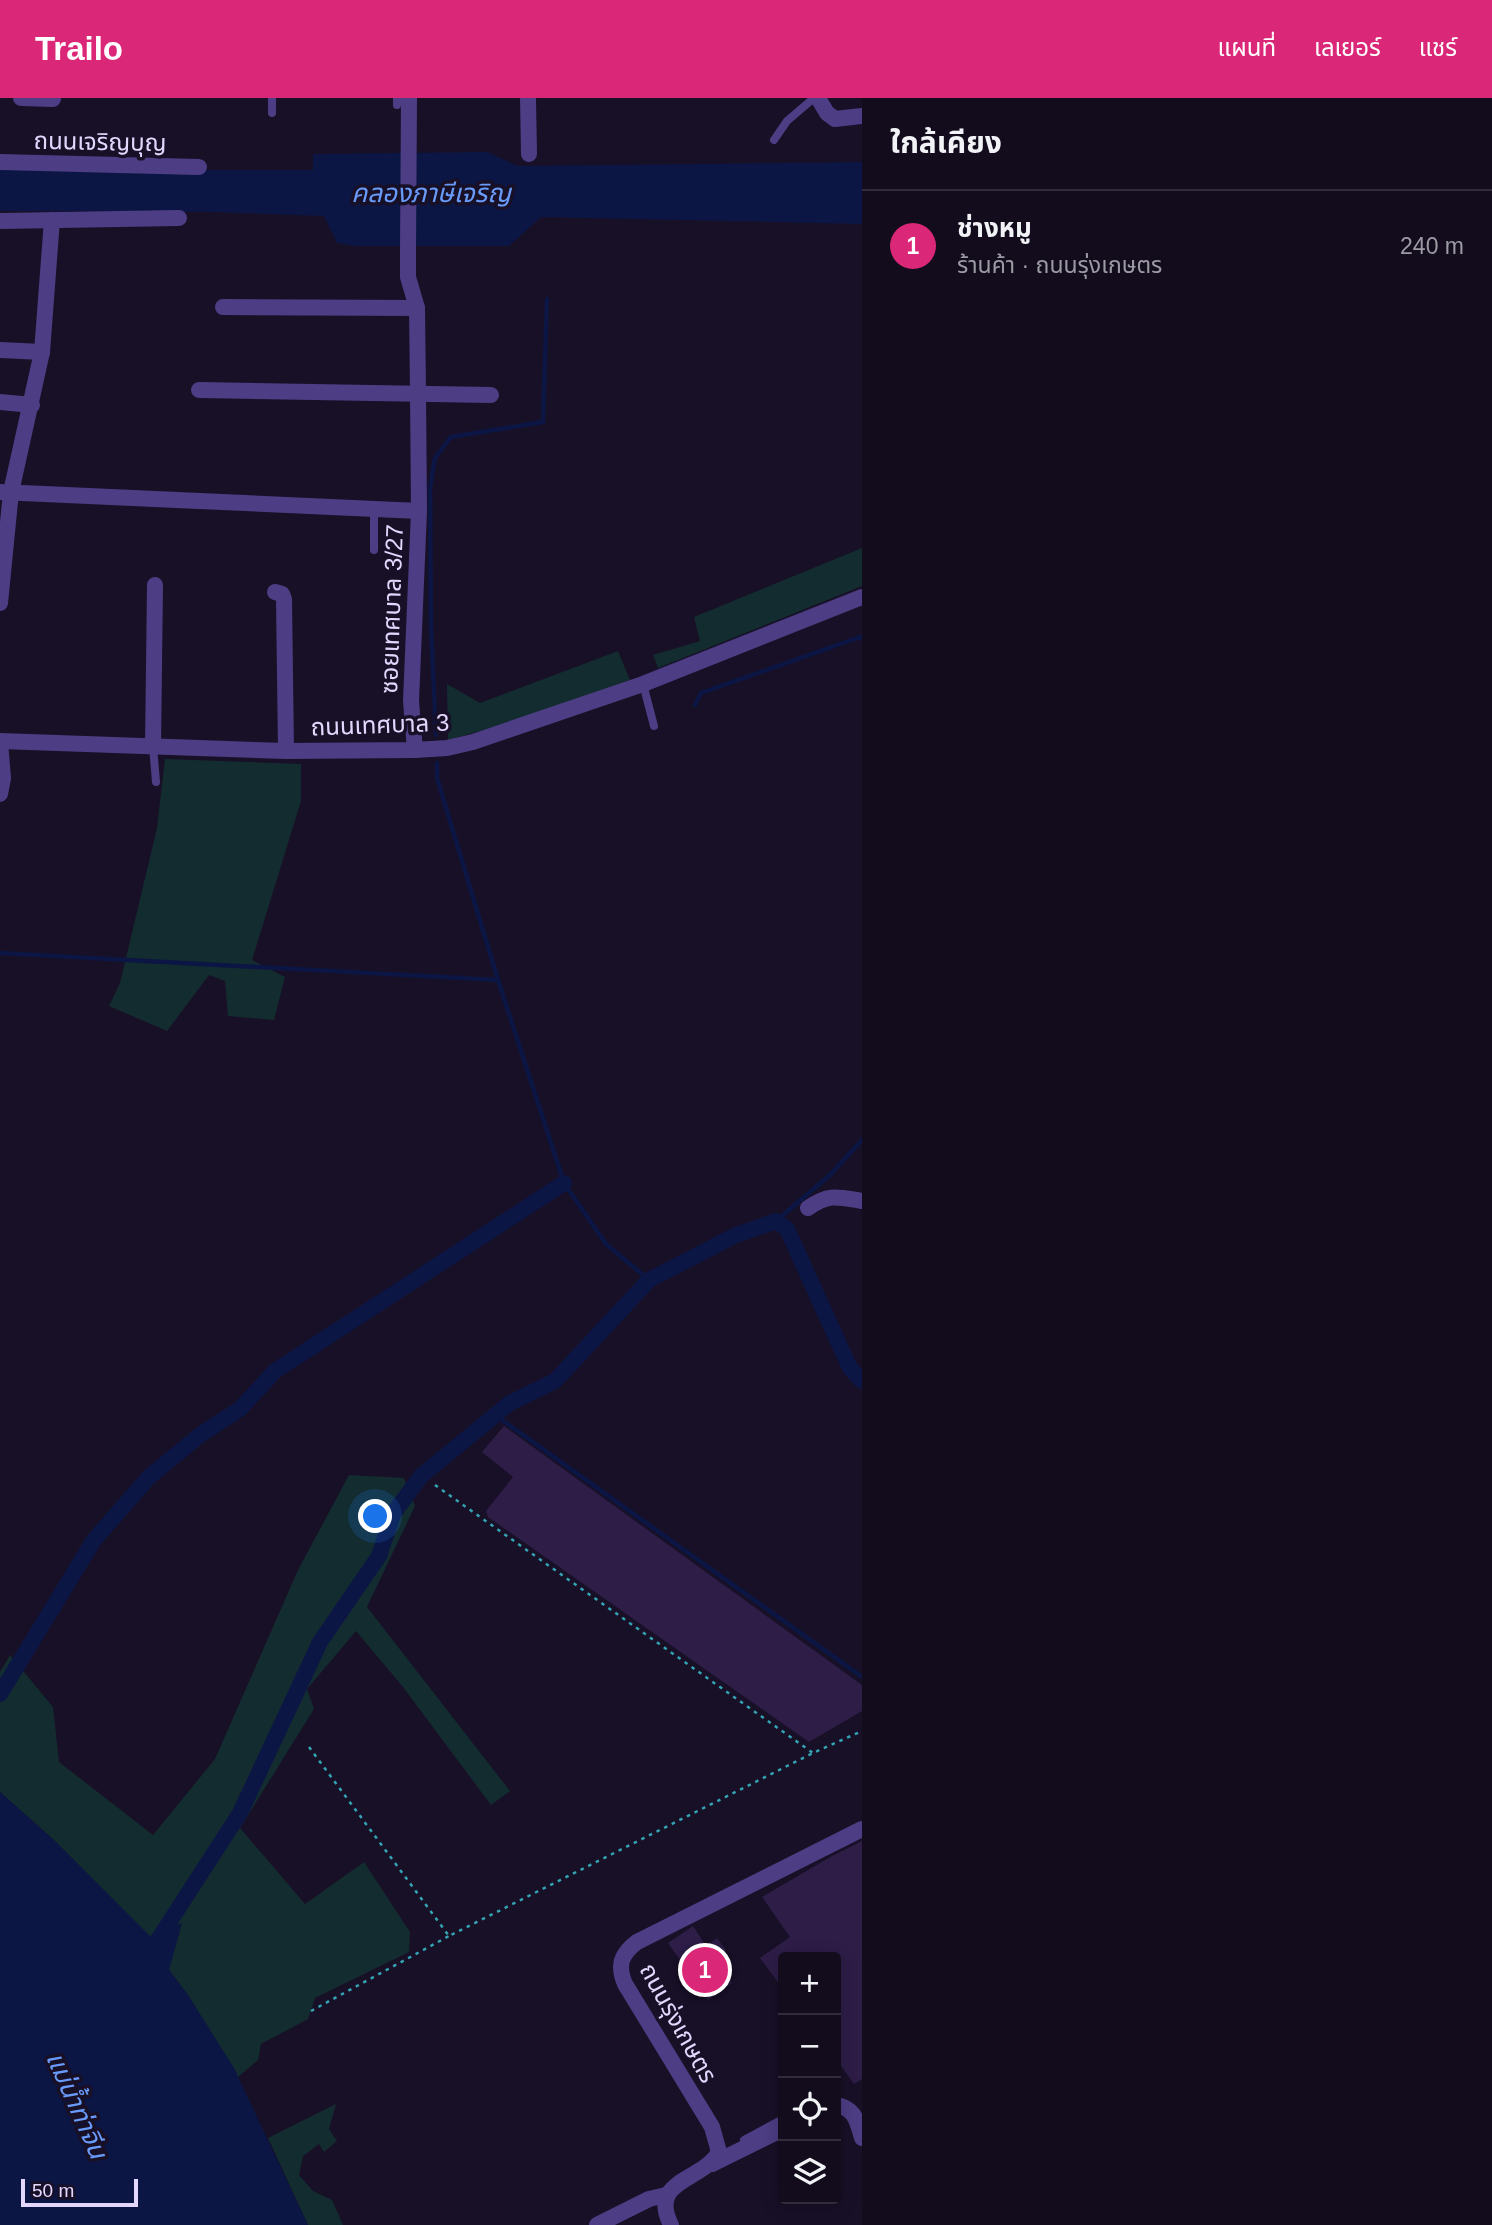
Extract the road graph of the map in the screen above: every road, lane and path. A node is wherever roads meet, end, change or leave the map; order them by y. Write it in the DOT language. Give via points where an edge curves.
graph roads {
  1 [pos="21,98"];
  2 [pos="272,98"];
  3 [pos="528,98"];
  4 [pos="816,98"];
  5 [pos="53,99"];
  6 [pos="401,100"];
  7 [pos="272,113"];
  8 [pos="862,116"];
  9 [pos="774,140"];
  10 [pos="529,154"];
  11 [pos="0,162"];
  12 [pos="199,167"];
  13 [pos="179,218"];
  14 [pos="52,220"];
  15 [pos="0,221"];
  16 [pos="223,307"];
  17 [pos="417,308"];
  18 [pos="0,350"];
  19 [pos="42,352"];
  20 [pos="200,390"];
  21 [pos="418,392"];
  22 [pos="491,395"];
  23 [pos="0,402"];
  24 [pos="32,405"];
  25 [pos="6,492"];
  26 [pos="374,509"];
  27 [pos="419,511"];
  28 [pos="374,550"];
  29 [pos="155,585"];
  30 [pos="275,592"];
  31 [pos="862,597"];
  32 [pos="0,603"];
  33 [pos="643,684"];
  34 [pos="653,726"];
  35 [pos="0,741"];
  36 [pos="153,747"];
  37 [pos="415,750"];
  38 [pos="286,751"];
  39 [pos="156,782"];
  40 [pos="0,794"];
  41 [pos="862,1201"];
  42 [pos="808,1208"];
  43 [pos="435,1485"];
  44 [pos="862,1731"];
  45 [pos="309,1747"];
  46 [pos="813,1753"];
  47 [pos="862,1829"];
  48 [pos="449,1936"];
  49 [pos="311,2011"];
  50 [pos="841,2106"];
  51 [pos="778,2122"];
  52 [pos="778,2131"];
  53 [pos="862,2137"];
  54 [pos="716,2158"];
  55 [pos="666,2195"];
  56 [pos="597,2225"];
  57 [pos="671,2225"];
  1 -- 5 [label="street"];
  2 -- 7 [label="lane"];
  3 -- 10 [label="street"];
  4 -- 8 [label="street" via="835,119"];
  4 -- 9 [label="lane" via="787,121"];
  6 -- 17 [label="street, ซอยเทศบาล 3/27" via="410,145 408,277"];
  11 -- 12 [label="street, ถนนเจริญบุญ"];
  13 -- 14 [label="street"];
  14 -- 15 [label="street"];
  14 -- 19 [label="street"];
  16 -- 17 [label="street"];
  17 -- 21 [label="street, ซอยเทศบาล 3/27"];
  18 -- 19 [label="street"];
  19 -- 24 [label="street"];
  20 -- 21 [label="street"];
  21 -- 22 [label="street"];
  21 -- 27 [label="street, ซอยเทศบาล 3/27"];
  23 -- 24 [label="street"];
  24 -- 25 [label="street"];
  25 -- 26 [label="street"];
  25 -- 32 [label="street"];
  26 -- 27 [label="street"];
  26 -- 28 [label="lane"];
  27 -- 37 [label="street, ซอยเทศบาล 3/27" via="411,701"];
  29 -- 36 [label="street"];
  30 -- 38 [label="street" via="284,599"];
  31 -- 33 [label="street, ถนนเทศบาล 3"];
  33 -- 34 [label="lane"];
  33 -- 37 [label="street, ถนนเทศบาล 3" via="473,742"];
  35 -- 36 [label="street, ถนนเทศบาล 3"];
  35 -- 40 [label="street"];
  36 -- 38 [label="street, ถนนเทศบาล 3"];
  36 -- 39 [label="lane"];
  37 -- 38 [label="street, ถนนเทศบาล 3"];
  41 -- 42 [label="street" via="830,1197"];
  43 -- 46 [label="path"];
  44 -- 46 [label="path"];
  45 -- 48 [label="path"];
  46 -- 48 [label="path"];
  47 -- 54 [label="street, ถนนรุ่งเกษตร" via="637,1942 620,1963 625,1984 712,2127"];
  48 -- 49 [label="path"];
  50 -- 53 [label="street" via="855,2116"];
  51 -- 54 [label="lane"];
  52 -- 54 [label="street"];
  54 -- 55 [label="street"];
  55 -- 56 [label="street"];
  55 -- 57 [label="street" via="665,2214"];
}
